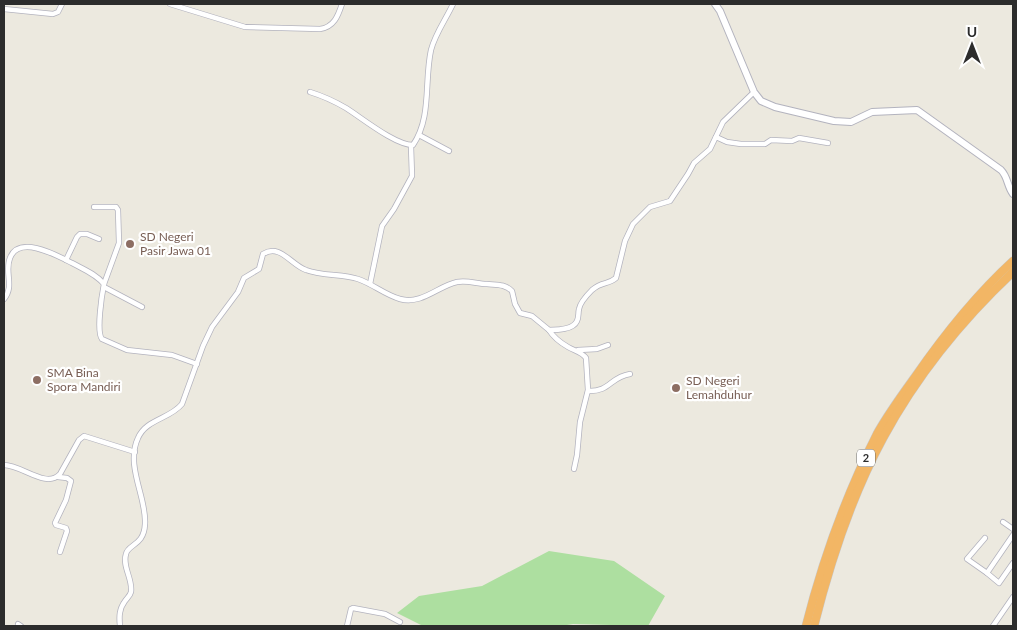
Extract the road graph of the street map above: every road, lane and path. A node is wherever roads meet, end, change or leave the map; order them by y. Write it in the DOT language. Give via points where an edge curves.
graph roads {
  1 [pos="62,4"];
  2 [pos="170,4"];
  3 [pos="342,4"];
  4 [pos="452,4"];
  5 [pos="715,4"];
  6 [pos="4,9"];
  7 [pos="310,92"];
  8 [pos="754,92"];
  9 [pos="419,135"];
  10 [pos="716,137"];
  11 [pos="828,143"];
  12 [pos="411,146"];
  13 [pos="449,151"];
  14 [pos="1013,194"];
  15 [pos="94,207"];
  16 [pos="99,239"];
  17 [pos="66,260"];
  18 [pos="1013,261"];
  19 [pos="1013,272"];
  20 [pos="370,284"];
  21 [pos="104,285"];
  22 [pos="4,299"];
  23 [pos="142,307"];
  24 [pos="969,312"];
  25 [pos="549,330"];
  26 [pos="608,345"];
  27 [pos="574,350"];
  28 [pos="197,364"];
  29 [pos="630,374"];
  30 [pos="588,392"];
  31 [pos="135,452"];
  32 [pos="4,465"];
  33 [pos="574,469"];
  34 [pos="58,476"];
  35 [pos="1003,522"];
  36 [pos="1013,529"];
  37 [pos="1013,535"];
  38 [pos="985,538"];
  39 [pos="60,552"];
  40 [pos="1013,563"];
  41 [pos="987,573"];
  42 [pos="1013,597"];
  43 [pos="400,622"];
  44 [pos="120,626"];
  45 [pos="347,626"];
  46 [pos="806,626"];
  47 [pos="814,626"];
  48 [pos="993,626"];
  1 -- 6 [label="street" via="53,14"];
  2 -- 3 [label="street" via="245,27 320,29 332,24"];
  4 -- 9 [label="street" via="431,50 426,108"];
  5 -- 8 [label="street"];
  7 -- 12 [label="street" via="338,104 375,129"];
  8 -- 10 [label="street" via="723,122"];
  8 -- 14 [label="street" via="761,101 774,107 834,121 851,122 872,112 917,110 1001,170"];
  9 -- 12 [label="street"];
  9 -- 13 [label="street"];
  10 -- 11 [label="street" via="741,144 799,138"];
  10 -- 25 [label="street" via="709,150 694,162 670,201 650,207 633,224 625,240 616,278 598,284 591,291 579,307 577,322 573,326"];
  12 -- 20 [label="street" via="412,176 382,226"];
  15 -- 21 [label="street" via="118,210 119,243"];
  16 -- 17 [label="street" via="83,233 78,235"];
  17 -- 21 [label="street" via="94,275"];
  17 -- 22 [label="street" via="43,250 18,249 10,258 9,288"];
  18 -- 24 [label="highway, 2"];
  19 -- 24 [label="highway, 2"];
  20 -- 25 [label="street" via="406,300 433,294 459,282 504,286 512,291 520,313 532,316"];
  20 -- 28 [label="street" via="356,278 305,270 280,253 267,252 262,255 259,269 244,278 238,292 212,327"];
  21 -- 23 [label="street"];
  21 -- 28 [label="street" via="100,337 127,350 168,354"];
  24 -- 46 [label="highway, 2" via="932,352 878,432 835,529"];
  24 -- 47 [label="highway, 2" via="882,439 842,532"];
  25 -- 27 [label="street" via="556,339"];
  26 -- 27 [label="street"];
  27 -- 30 [label="street" via="586,358"];
  28 -- 31 [label="street" via="182,404 144,429 136,441"];
  29 -- 30 [label="street" via="619,376 604,390"];
  30 -- 33 [label="street" via="580,422"];
  31 -- 34 [label="street" via="82,437"];
  31 -- 44 [label="street" via="145,524 141,539 125,555 131,590 120,609"];
  32 -- 34 [label="street" via="49,480"];
  34 -- 39 [label="street" via="71,482 55,523 67,531"];
  35 -- 36 [label="street"];
  37 -- 41 [label="street"];
  38 -- 41 [label="street" via="967,559"];
  40 -- 41 [label="street" via="999,583"];
  42 -- 48 [label="street"];
  43 -- 45 [label="street" via="385,614 354,608"];
}
